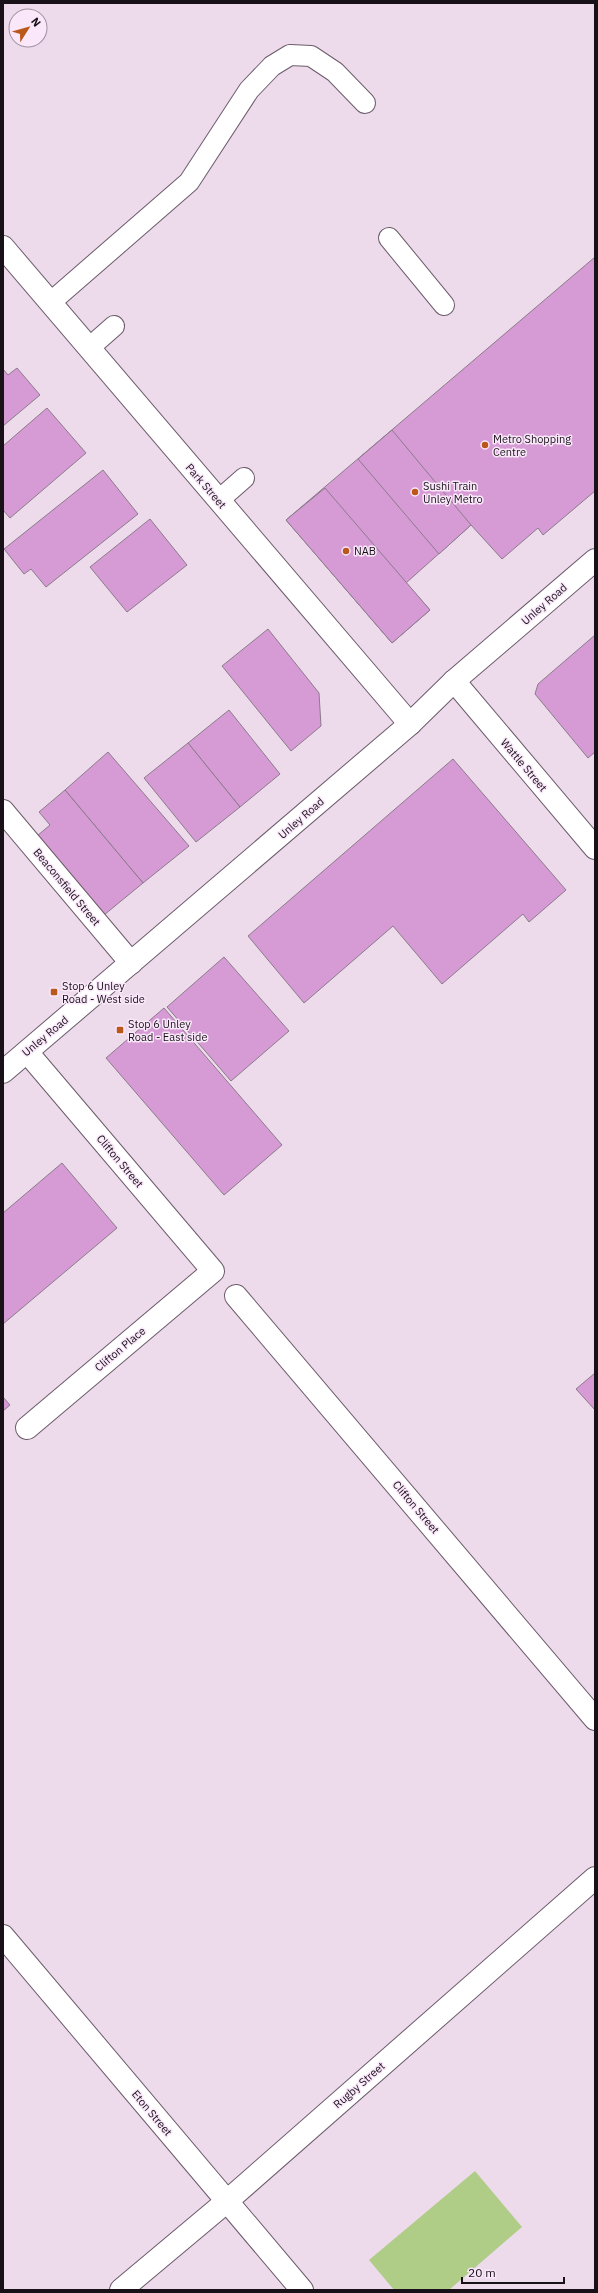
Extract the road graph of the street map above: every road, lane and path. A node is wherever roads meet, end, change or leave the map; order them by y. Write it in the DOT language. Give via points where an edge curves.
graph roads {
  1 [pos="365,103"];
  2 [pos="389,238"];
  3 [pos="3,246"];
  4 [pos="51,302"];
  5 [pos="444,305"];
  6 [pos="114,326"];
  7 [pos="89,348"];
  8 [pos="244,478"];
  9 [pos="219,500"];
  10 [pos="595,560"];
  11 [pos="454,681"];
  12 [pos="410,724"];
  13 [pos="3,811"];
  14 [pos="595,848"];
  15 [pos="131,963"];
  16 [pos="27,1052"];
  17 [pos="3,1072"];
  18 [pos="213,1270"];
  19 [pos="236,1296"];
  20 [pos="27,1428"];
  21 [pos="595,1719"];
  22 [pos="595,1878"];
  23 [pos="3,1936"];
  24 [pos="226,2202"];
  25 [pos="121,2290"];
  26 [pos="302,2290"];
  1 -- 4 [label="lane" via="335,72 312,56 290,55 272,66 249,90 189,182"];
  2 -- 5 [label="lane"];
  3 -- 4 [label="street, Park Street"];
  4 -- 7 [label="street, Park Street"];
  6 -- 7 [label="lane"];
  7 -- 9 [label="street, Park Street"];
  8 -- 9 [label="lane"];
  9 -- 12 [label="street, Park Street"];
  10 -- 11 [label="street, Unley Road"];
  11 -- 12 [label="street, Unley Road"];
  11 -- 14 [label="street, Wattle Street"];
  12 -- 15 [label="street, Unley Road"];
  13 -- 15 [label="street, Beaconsfield Street"];
  15 -- 16 [label="street, Unley Road"];
  16 -- 17 [label="street, Unley Road"];
  16 -- 18 [label="street, Clifton Street"];
  18 -- 20 [label="street, Clifton Place"];
  19 -- 21 [label="street, Clifton Street"];
  22 -- 24 [label="street, Rugby Street"];
  23 -- 24 [label="street, Eton Street"];
  24 -- 25 [label="street, Rugby Street"];
  24 -- 26 [label="street, Eton Street"];
}
